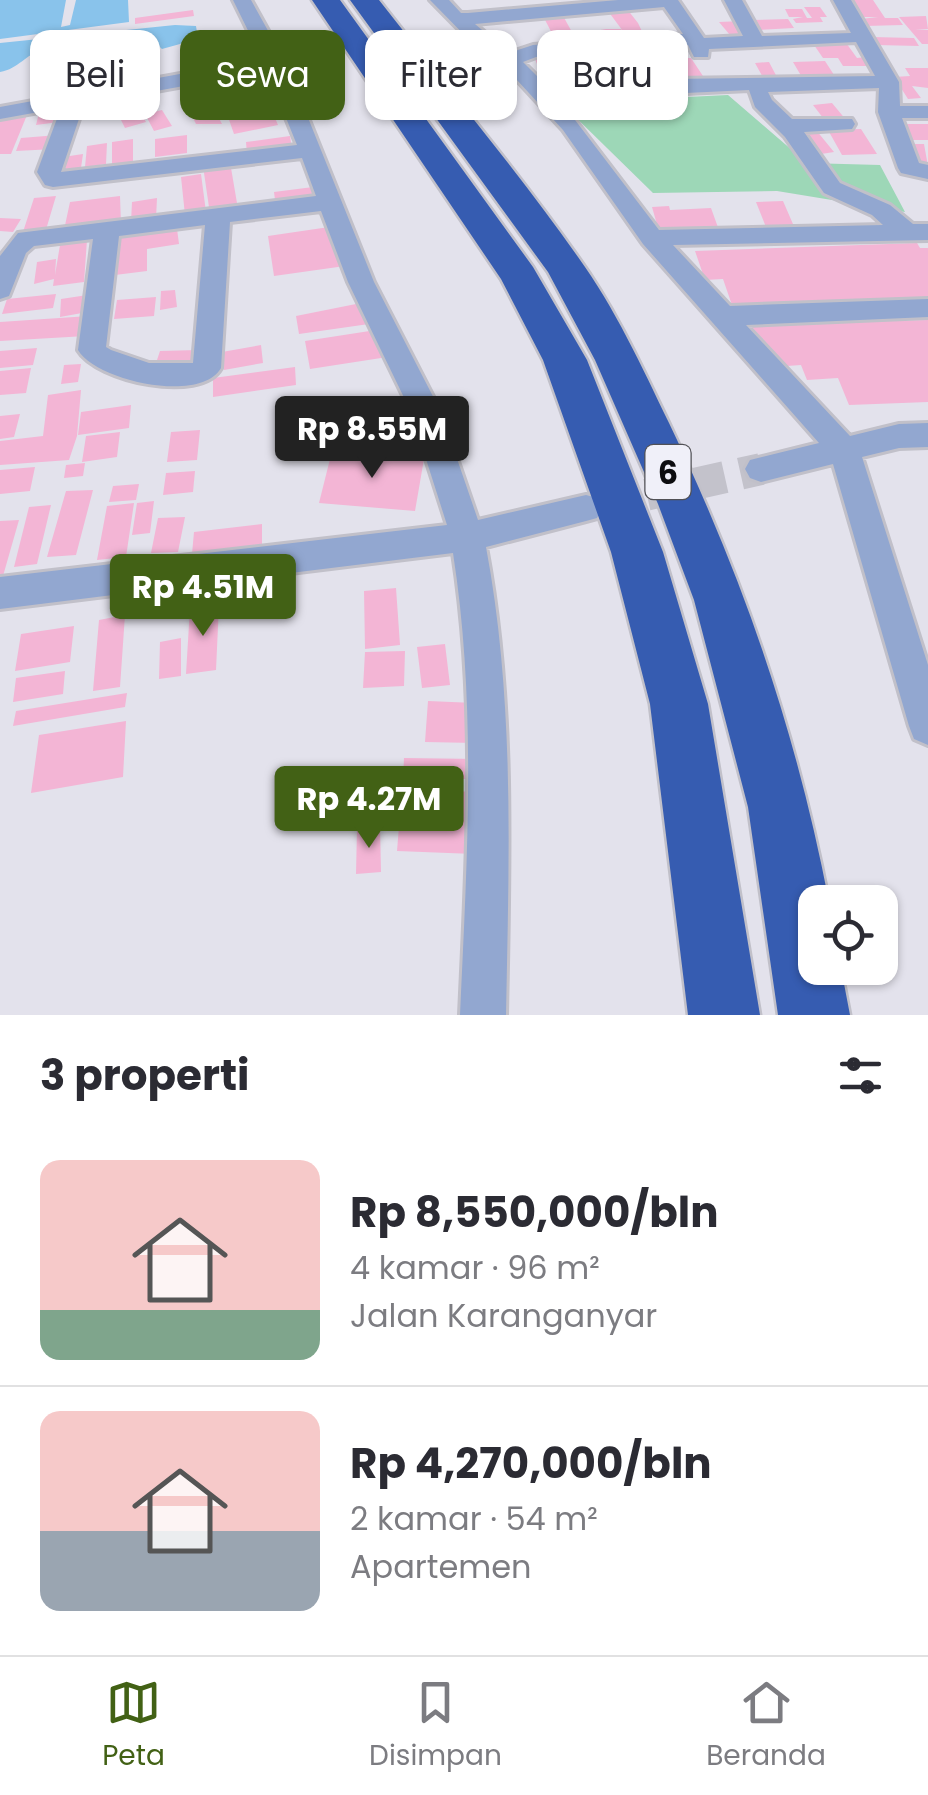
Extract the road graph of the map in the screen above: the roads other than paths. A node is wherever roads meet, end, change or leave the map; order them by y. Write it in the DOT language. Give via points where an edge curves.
graph roads {
  1 [pos="242,0"];
  2 [pos="326,0"];
  3 [pos="364,0"];
  4 [pos="438,0"];
  5 [pos="668,0"];
  6 [pos="734,0"];
  7 [pos="824,0"];
  8 [pos="842,0"];
  9 [pos="460,19"];
  10 [pos="258,30"];
  11 [pos="471,30"];
  12 [pos="696,42"];
  13 [pos="756,42"];
  14 [pos="517,57"];
  15 [pos="517,68"];
  16 [pos="712,82"];
  17 [pos="888,82"];
  18 [pos="688,84"];
  19 [pos="762,84"];
  20 [pos="537,89"];
  21 [pos="30,108"];
  22 [pos="890,112"];
  23 [pos="928,112"];
  24 [pos="0,113"];
  25 [pos="68,120"];
  26 [pos="298,120"];
  27 [pos="565,120"];
  28 [pos="844,124"];
  29 [pos="787,126"];
  30 [pos="309,150"];
  31 [pos="928,172"];
  32 [pos="332,202"];
  33 [pos="218,217"];
  34 [pos="108,230"];
  35 [pos="917,232"];
  36 [pos="652,238"];
  37 [pos="0,290"];
  38 [pos="928,308"];
  39 [pos="725,316"];
  40 [pos="928,435"];
  41 [pos="837,452"];
  42 [pos="760,470"];
  43 [pos="586,508"];
  44 [pos="477,536"];
  45 [pos="0,592"];
  46 [pos="928,726"];
  47 [pos="484,1015"];
  48 [pos="724,1015"];
  49 [pos="814,1015"];
  1 -- 10 [label="street"];
  2 -- 48 [label="highway, 6" via="520,276 565,360 637,552 680,704"];
  3 -- 49 [label="highway, 6" via="565,268 617,360 683,504 721,600 779,806"];
  4 -- 9 [label="street"];
  5 -- 9 [label="street"];
  5 -- 12 [label="street"];
  6 -- 13 [label="street"];
  7 -- 13 [label="street" via="849,38"];
  8 -- 17 [label="street"];
  9 -- 11 [label="street"];
  12 -- 13 [label="street"];
  12 -- 14 [label="street"];
  12 -- 16 [label="street"];
  15 -- 20 [label="street"];
  16 -- 18 [label="street"];
  16 -- 19 [label="street"];
  17 -- 19 [label="street"];
  17 -- 22 [label="street"];
  19 -- 29 [label="street" via="762,103"];
  21 -- 24 [label="street"];
  22 -- 23 [label="street"];
  22 -- 31 [label="street" via="909,168"];
  25 -- 30 [label="street" via="49,177 59,180"];
  26 -- 30 [label="street"];
  27 -- 36 [label="street"];
  28 -- 29 [label="street"];
  29 -- 35 [label="street" via="832,188"];
  30 -- 32 [label="street"];
  32 -- 33 [label="street"];
  32 -- 44 [label="street" via="358,276 399,351"];
  33 -- 34 [label="street"];
  33 -- 34 [label="street" via="207,368 193,376 126,369 92,350"];
  34 -- 37 [label="street" via="26,239"];
  35 -- 36 [label="street"];
  36 -- 39 [label="street"];
  38 -- 39 [label="street"];
  39 -- 41 [label="street"];
  40 -- 41 [label="street"];
  41 -- 42 [label="street"];
  41 -- 46 [label="street"];
  43 -- 44 [label="street"];
  44 -- 45 [label="street"];
  44 -- 47 [label="street" via="488,798"];
}
